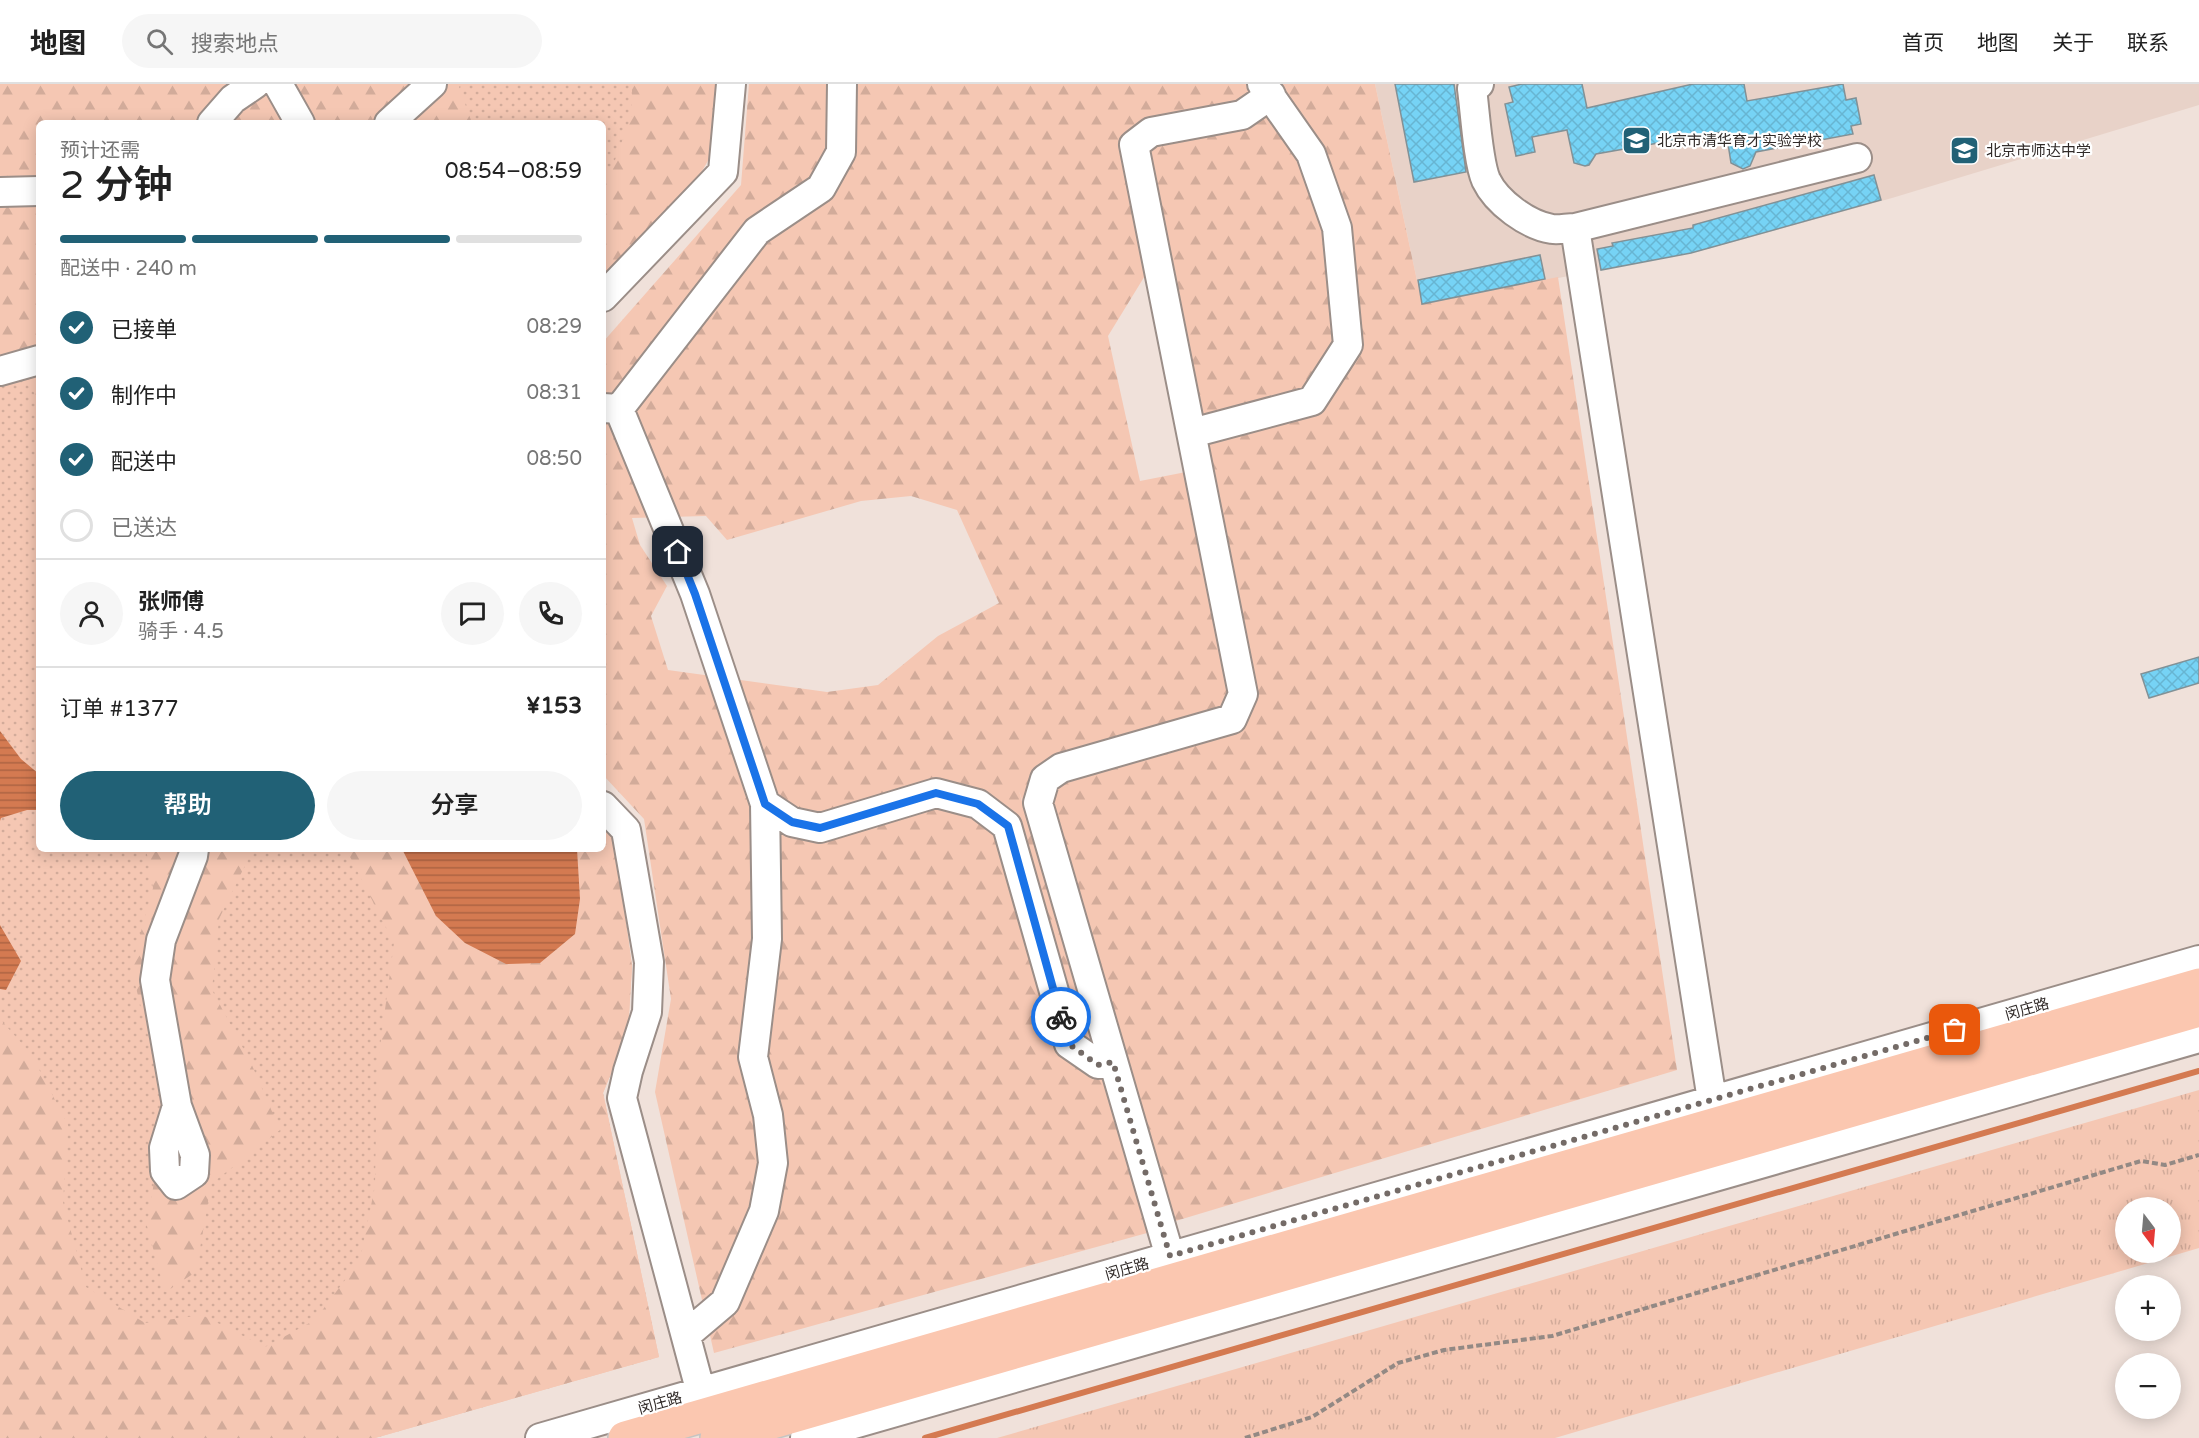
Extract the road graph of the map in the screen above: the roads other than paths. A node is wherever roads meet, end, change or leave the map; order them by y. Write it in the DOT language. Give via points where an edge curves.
graph roads {
  1 [pos="255,84"];
  2 [pos="278,84"];
  3 [pos="432,84"];
  4 [pos="731,84"];
  5 [pos="842,84"];
  6 [pos="1479,84"];
  7 [pos="1267,90"];
  8 [pos="215,120"];
  9 [pos="298,120"];
  10 [pos="392,120"];
  11 [pos="1857,158"];
  12 [pos="36,191"];
  13 [pos="0,192"];
  14 [pos="1575,228"];
  15 [pos="606,294"];
  16 [pos="36,361"];
  17 [pos="0,371"];
  18 [pos="611,408"];
  19 [pos="1192,433"];
  20 [pos="765,804"];
  21 [pos="606,809"];
  22 [pos="193,852"];
  23 [pos="2199,960"];
  24 [pos="2199,985"];
  25 [pos="2199,1010"];
  26 [pos="2199,1038"];
  27 [pos="1113,1062"];
  28 [pos="1712,1100"];
  29 [pos="177,1106"];
  30 [pos="1173,1268"];
  31 [pos="686,1335"];
  32 [pos="708,1415"];
  33 [pos="540,1438"];
  34 [pos="625,1438"];
  35 [pos="663,1438"];
  36 [pos="806,1438"];
  1 -- 8 [label="street" via="233,99"];
  2 -- 9 [label="street"];
  3 -- 10 [label="street"];
  4 -- 15 [label="street" via="723,172"];
  5 -- 18 [label="street" via="841,152 821,188 758,231"];
  6 -- 14 [label="street" via="1472,88 1486,181 1517,214 1532,223 1553,230"];
  7 -- 19 [label="street" via="1242,115 1151,132 1134,145"];
  7 -- 19 [label="street" via="1311,154 1337,228 1348,345 1312,401"];
  11 -- 14 [label="street"];
  12 -- 13 [label="street"];
  14 -- 28 [label="street"];
  16 -- 17 [label="street"];
  18 -- 20 [label="street" via="695,594"];
  19 -- 27 [label="street" via="1242,694 1239,703 1232,719 1061,768 1045,779 1038,803"];
  20 -- 27 [label="street" via="792,822 820,828 936,793 978,804 1008,826 1069,1044 1098,1065"];
  20 -- 31 [label="street" via="767,939 753,1057 768,1115 773,1163 764,1211 725,1302"];
  21 -- 31 [label="street" via="626,830 649,962 647,1012 622,1098"];
  22 -- 29 [label="street" via="161,940 155,980"];
  23 -- 28 [label="street, 闵庄路"];
  24 -- 30 [label="main road, 闵庄路"];
  25 -- 32 [label="main road, 闵庄路"];
  26 -- 36 [label="street"];
  27 -- 30 [label="street"];
  28 -- 30 [label="street, 闵庄路"];
  30 -- 32 [label="main road, 闵庄路"];
  31 -- 32 [label="street"];
  32 -- 33 [label="street, 闵庄路"];
  32 -- 34 [label="main road, 闵庄路"];
  32 -- 35 [label="street"];
}
